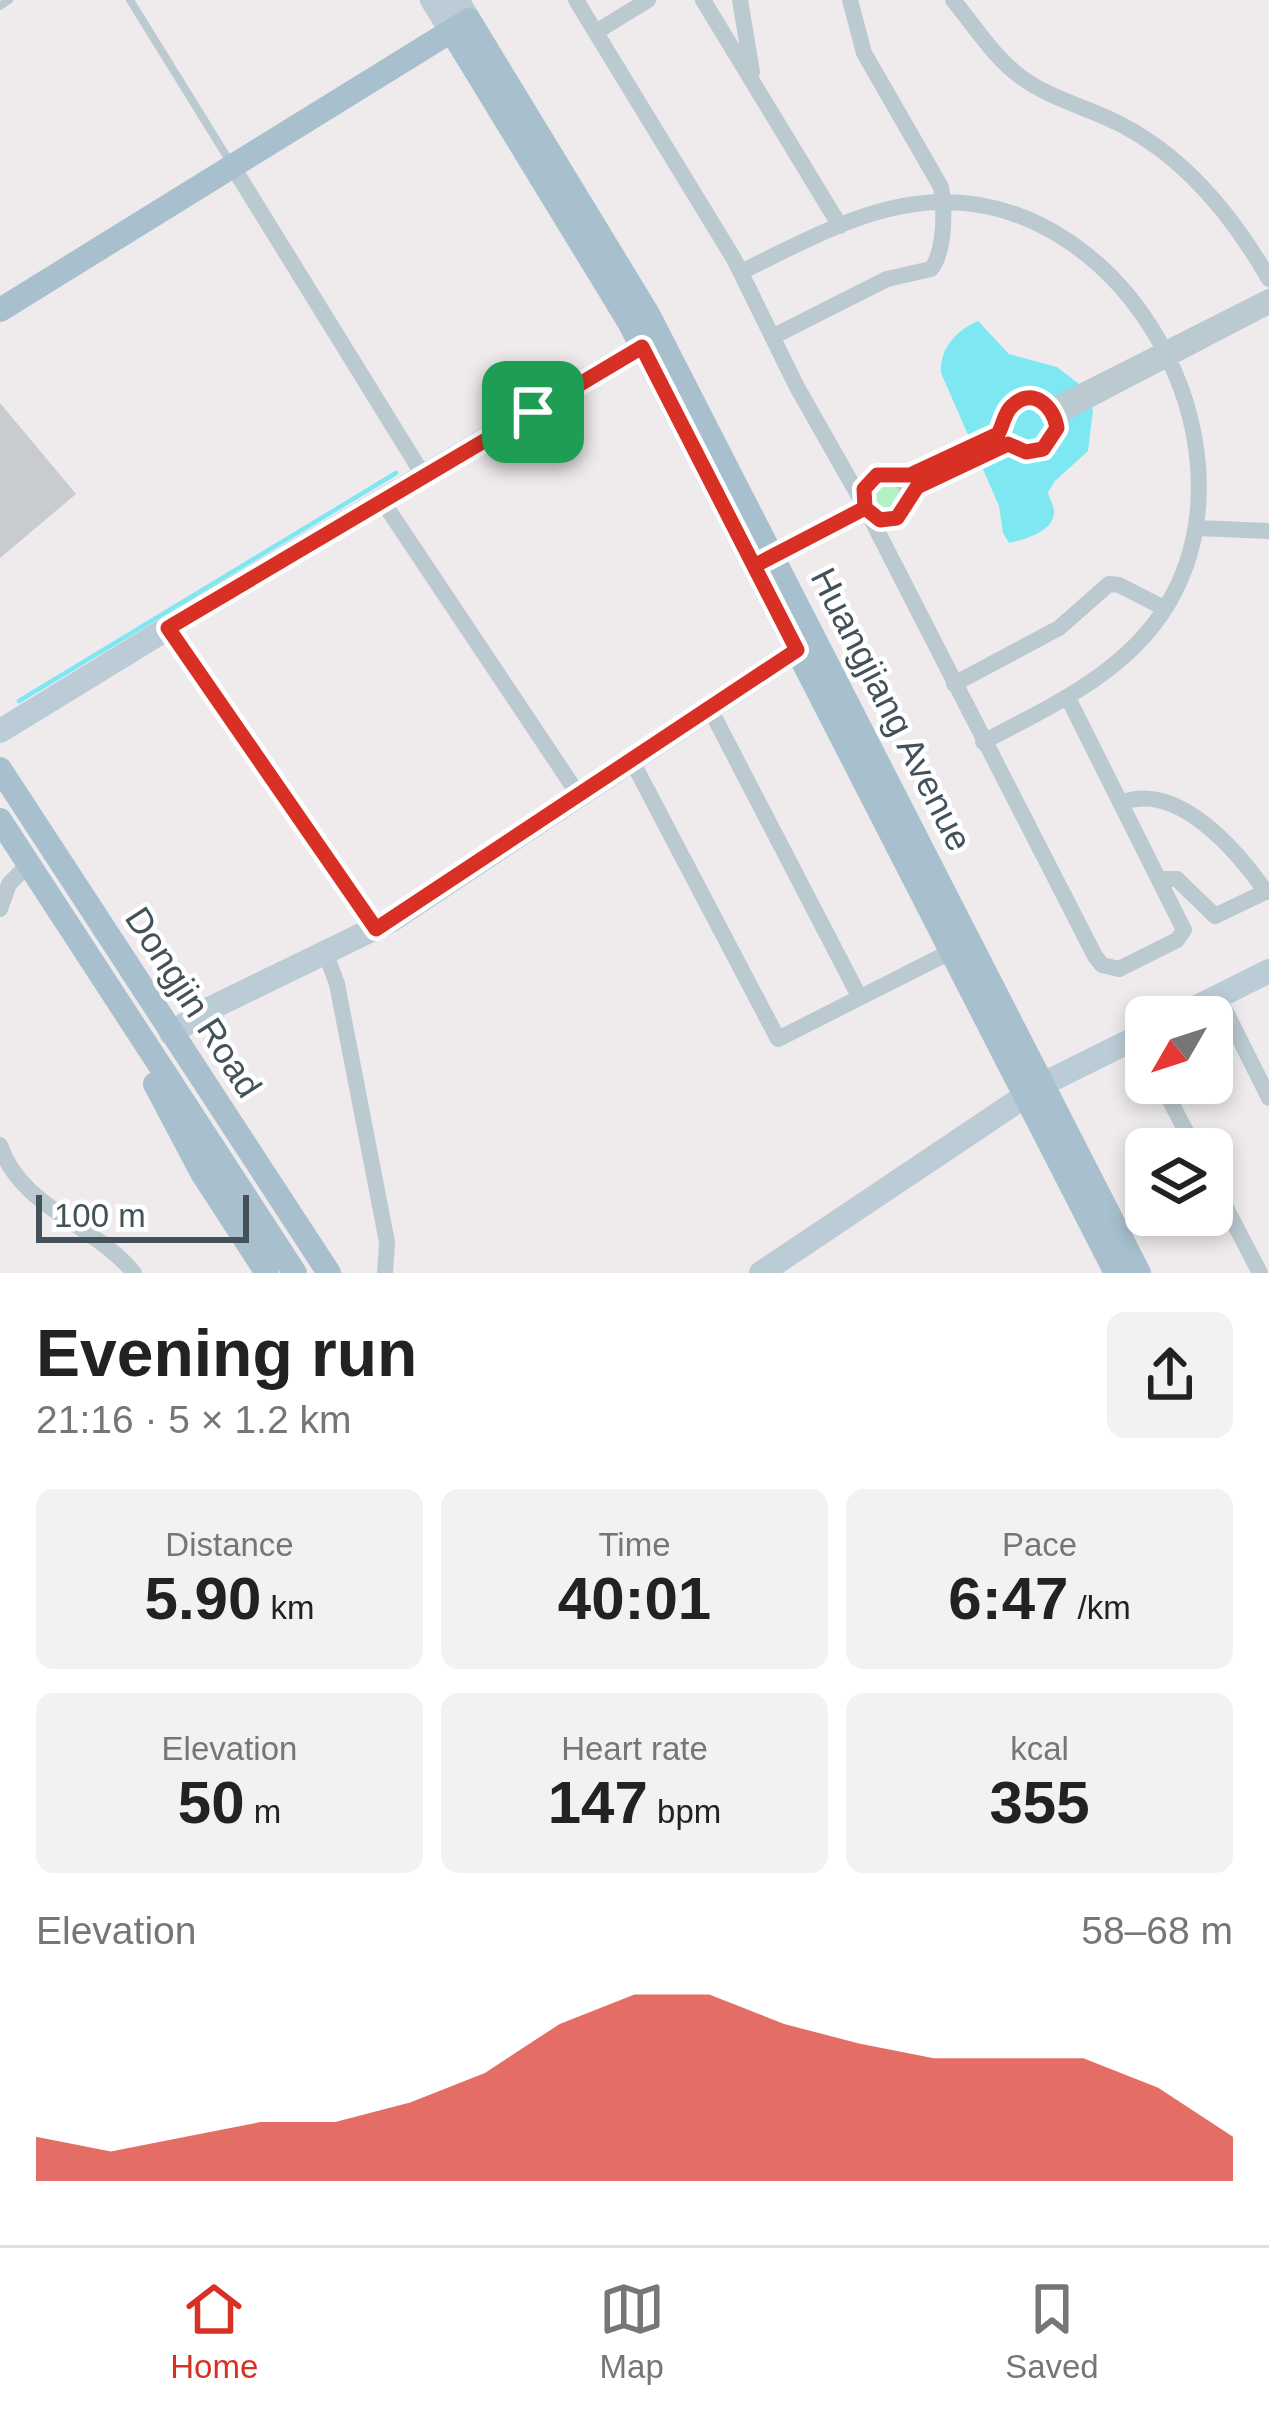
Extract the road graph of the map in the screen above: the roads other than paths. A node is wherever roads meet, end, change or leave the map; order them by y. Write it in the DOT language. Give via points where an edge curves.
graph roads {
  1 [pos="9,0"];
  2 [pos="130,0"];
  3 [pos="432,0"];
  4 [pos="576,0"];
  5 [pos="648,0"];
  6 [pos="703,0"];
  7 [pos="740,0"];
  8 [pos="850,0"];
  9 [pos="953,0"];
  10 [pos="0,6"];
  11 [pos="463,26"];
  12 [pos="596,32"];
  13 [pos="754,85"];
  14 [pos="237,173"];
  15 [pos="943,202"];
  16 [pos="840,226"];
  17 [pos="741,272"];
  18 [pos="1269,279"];
  19 [pos="1269,297"];
  20 [pos="1269,306"];
  21 [pos="0,310"];
  22 [pos="0,329"];
  23 [pos="772,337"];
  24 [pos="642,347"];
  25 [pos="1166,354"];
  26 [pos="1052,413"];
  27 [pos="1007,436"];
  28 [pos="425,478"];
  29 [pos="904,486"];
  30 [pos="383,502"];
  31 [pos="865,508"];
  32 [pos="1197,528"];
  33 [pos="1269,531"];
  34 [pos="764,561"];
  35 [pos="1164,608"];
  36 [pos="168,628"];
  37 [pos="797,650"];
  38 [pos="954,684"];
  39 [pos="1068,698"];
  40 [pos="710,709"];
  41 [pos="0,731"];
  42 [pos="983,742"];
  43 [pos="632,761"];
  44 [pos="0,769"];
  45 [pos="580,797"];
  46 [pos="1121,802"];
  47 [pos="11,839"];
  48 [pos="1160,879"];
  49 [pos="1267,891"];
  50 [pos="0,909"];
  51 [pos="376,929"];
  52 [pos="950,952"];
  53 [pos="326,954"];
  54 [pos="1269,971"];
  55 [pos="106,985"];
  56 [pos="1218,996"];
  57 [pos="860,998"];
  58 [pos="1233,1026"];
  59 [pos="171,1033"];
  60 [pos="1125,1049"];
  61 [pos="1034,1090"];
  62 [pos="1269,1098"];
  63 [pos="0,1145"];
  64 [pos="1233,1221"];
  65 [pos="1097,1237"];
  66 [pos="134,1273"];
  67 [pos="267,1273"];
  68 [pos="295,1273"];
  69 [pos="329,1273"];
  70 [pos="385,1273"];
  71 [pos="761,1273"];
  72 [pos="1098,1273"];
  73 [pos="1116,1273"];
  74 [pos="1139,1273"];
  75 [pos="1260,1273"];
  1 -- 10 [label="lane"];
  2 -- 14 [label="lane"];
  3 -- 11 [label="street, Huangjiang Avenue"];
  4 -- 12 [label="street"];
  5 -- 12 [label="street"];
  6 -- 13 [label="street"];
  7 -- 13 [label="street"];
  8 -- 15 [label="street" via="864,53 931,166"];
  9 -- 18 [label="street" via="1020,77 1120,124 1186,171"];
  11 -- 14 [label="main road"];
  11 -- 24 [label="main road, Huangjiang Avenue"];
  11 -- 34 [label="main road, Huangjiang Avenue" via="648,314"];
  12 -- 17 [label="street"];
  13 -- 16 [label="street"];
  14 -- 21 [label="main road"];
  14 -- 22 [label="main road"];
  14 -- 28 [label="street"];
  15 -- 16 [label="street"];
  15 -- 23 [label="street" via="935,266 874,285"];
  15 -- 25 [label="street" via="983,205 1058,235 1108,275"];
  16 -- 17 [label="street"];
  17 -- 23 [label="street"];
  19 -- 25 [label="street"];
  20 -- 25 [label="street"];
  23 -- 31 [label="street"];
  24 -- 28 [label="street"];
  24 -- 34 [label="main road, Huangjiang Avenue"];
  25 -- 26 [label="street"];
  25 -- 32 [label="street" via="1200,460"];
  26 -- 27 [label="street" via="1032,398 1015,403 1005,416"];
  26 -- 27 [label="street" via="1054,436 1043,449 1026,452"];
  27 -- 29 [label="street"];
  28 -- 30 [label="street"];
  29 -- 31 [label="street" via="887,473 871,478"];
  29 -- 31 [label="street" via="906,509 893,519"];
  30 -- 36 [label="street"];
  30 -- 45 [label="street"];
  31 -- 34 [label="street"];
  31 -- 38 [label="street"];
  32 -- 33 [label="street"];
  32 -- 35 [label="street"];
  34 -- 37 [label="main road, Huangjiang Avenue"];
  34 -- 61 [label="main road, Huangjiang Avenue"];
  35 -- 38 [label="street" via="1109,584 1059,628"];
  35 -- 39 [label="street" via="1108,670"];
  36 -- 41 [label="street"];
  36 -- 51 [label="street"];
  37 -- 40 [label="street"];
  37 -- 52 [label="main road, Huangjiang Avenue"];
  38 -- 42 [label="street"];
  39 -- 42 [label="street"];
  39 -- 46 [label="street"];
  40 -- 43 [label="street"];
  40 -- 57 [label="street"];
  42 -- 48 [label="street" via="1102,965 1119,969 1182,936"];
  43 -- 45 [label="street"];
  43 -- 57 [label="street" via="778,1040"];
  44 -- 59 [label="main road, Dongjin Road"];
  45 -- 51 [label="street"];
  46 -- 48 [label="street"];
  46 -- 49 [label="street" via="1145,797 1201,821"];
  47 -- 50 [label="street"];
  47 -- 55 [label="main road, Dongjin Road"];
  48 -- 49 [label="street" via="1178,879 1215,916"];
  51 -- 53 [label="street"];
  52 -- 57 [label="street"];
  52 -- 61 [label="main road, Huangjiang Avenue"];
  53 -- 59 [label="street"];
  53 -- 70 [label="street" via="388,1242"];
  54 -- 56 [label="street"];
  55 -- 67 [label="main road" via="184,1141"];
  55 -- 68 [label="main road, Dongjin Road"];
  58 -- 62 [label="street"];
  59 -- 69 [label="main road, Dongjin Road"];
  60 -- 61 [label="street"];
  61 -- 65 [label="main road, Huangjiang Avenue"];
  61 -- 71 [label="street"];
  61 -- 74 [label="main road, Huangjiang Avenue"];
  63 -- 66 [label="street" via="22,1183"];
  64 -- 75 [label="street"];
  65 -- 72 [label="main road"];
  65 -- 73 [label="main road, Huangjiang Avenue"];
}
